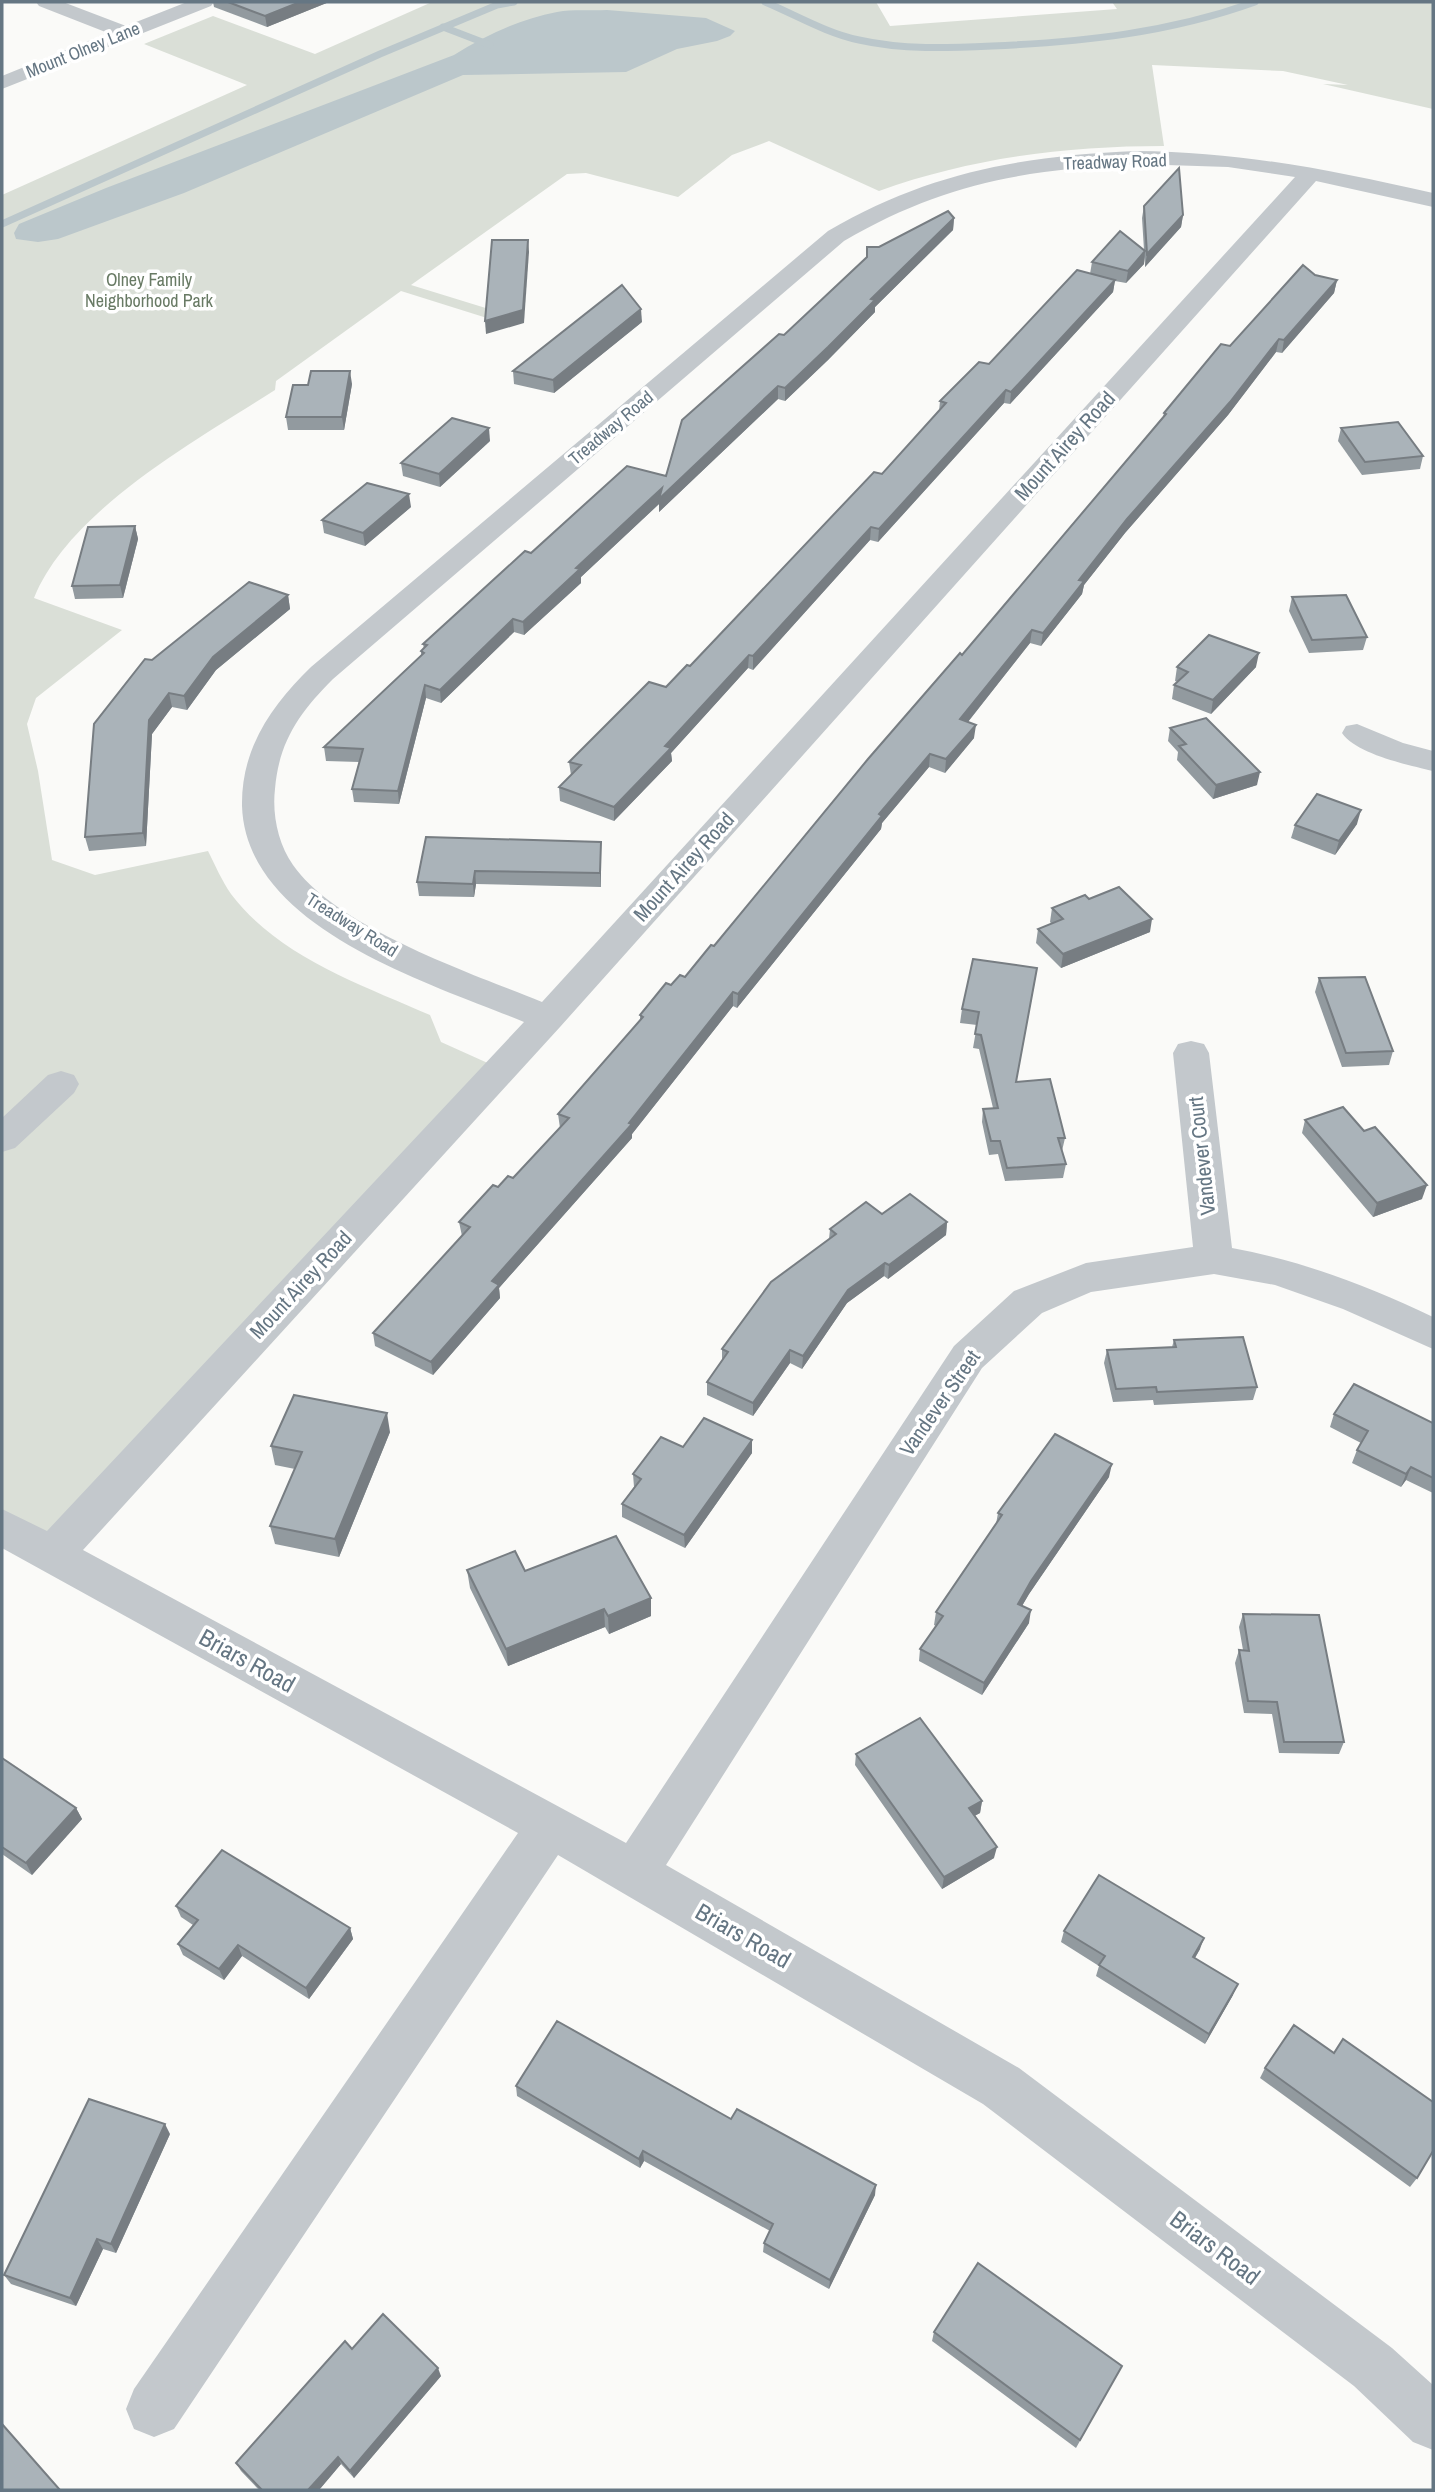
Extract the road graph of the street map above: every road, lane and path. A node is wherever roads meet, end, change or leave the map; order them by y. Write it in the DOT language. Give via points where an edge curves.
graph roads {
  1 [pos="46,2"];
  2 [pos="204,2"];
  3 [pos="125,33"];
  4 [pos="2,83"];
  5 [pos="1311,173"];
  6 [pos="1433,200"];
  7 [pos="1357,733"];
  8 [pos="1433,761"];
  9 [pos="548,1018"];
  10 [pos="1191,1053"];
  11 [pos="61,1084"];
  12 [pos="2,1139"];
  13 [pos="1213,1259"];
  14 [pos="1433,1334"];
  15 [pos="2,1527"];
  16 [pos="52,1555"];
  17 [pos="550,1827"];
  18 [pos="634,1872"];
  19 [pos="154,2409"];
  20 [pos="1433,2422"];
  1 -- 3 [label="street"];
  2 -- 3 [label="street, Mount Olney Lane"];
  3 -- 4 [label="street, Mount Olney Lane"];
  5 -- 6 [label="street, Treadway Road"];
  5 -- 9 [label="street, Mount Airey Road"];
  5 -- 9 [label="street, Treadway Road" via="1217,161 1051,164 976,178 882,210 836,236 322,673 286,711 272,737 256,801 270,855 288,882 315,907 357,933"];
  7 -- 8 [label="street" via="1392,750"];
  9 -- 16 [label="street, Mount Airey Road"];
  10 -- 13 [label="street, Vandever Court"];
  11 -- 12 [label="street"];
  13 -- 14 [label="street, Vandever Street" via="1277,1270 1357,1298"];
  13 -- 18 [label="street, Vandever Street" via="1086,1278 1028,1302 968,1357"];
  15 -- 16 [label="street, Briars Road"];
  16 -- 17 [label="street, Briars Road"];
  17 -- 18 [label="street, Briars Road"];
  17 -- 19 [label="street"];
  18 -- 20 [label="street, Briars Road" via="1001,2086 1373,2367"];
}
